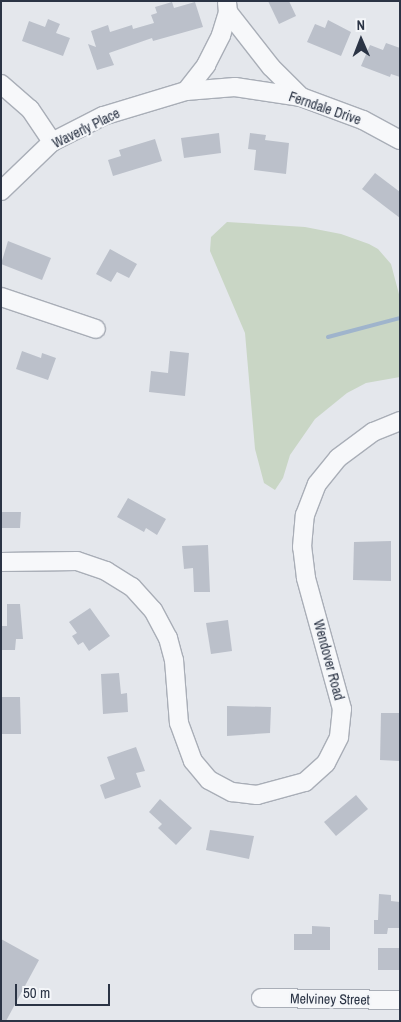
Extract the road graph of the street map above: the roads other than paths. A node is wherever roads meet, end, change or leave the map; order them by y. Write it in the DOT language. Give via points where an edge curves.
graph roads {
  1 [pos="228,7"];
  2 [pos="1,84"];
  3 [pos="186,91"];
  4 [pos="301,97"];
  5 [pos="400,140"];
  6 [pos="52,142"];
  7 [pos="1,190"];
  8 [pos="1,297"];
  9 [pos="96,328"];
  10 [pos="400,420"];
  11 [pos="1,562"];
  12 [pos="261,998"];
  13 [pos="400,1000"];
  1 -- 3 [label="street" via="206,65"];
  1 -- 4 [label="street" via="272,67"];
  2 -- 6 [label="street" via="30,109"];
  3 -- 4 [label="street, Ferndale Drive" via="235,87"];
  3 -- 6 [label="street, Waverly Place" via="103,116"];
  4 -- 5 [label="street, Ferndale Drive" via="363,120"];
  6 -- 7 [label="street, Waverly Place"];
  8 -- 9 [label="street"];
  10 -- 11 [label="street, Wendover Road" via="373,432 338,458 317,484 306,515 302,547 306,578 342,709 339,737 326,763 305,782 257,795 232,792 209,780 193,761 179,723 174,660 168,638 153,610 132,587 106,571 76,561"];
  12 -- 13 [label="street, Melviney Street"];
}
